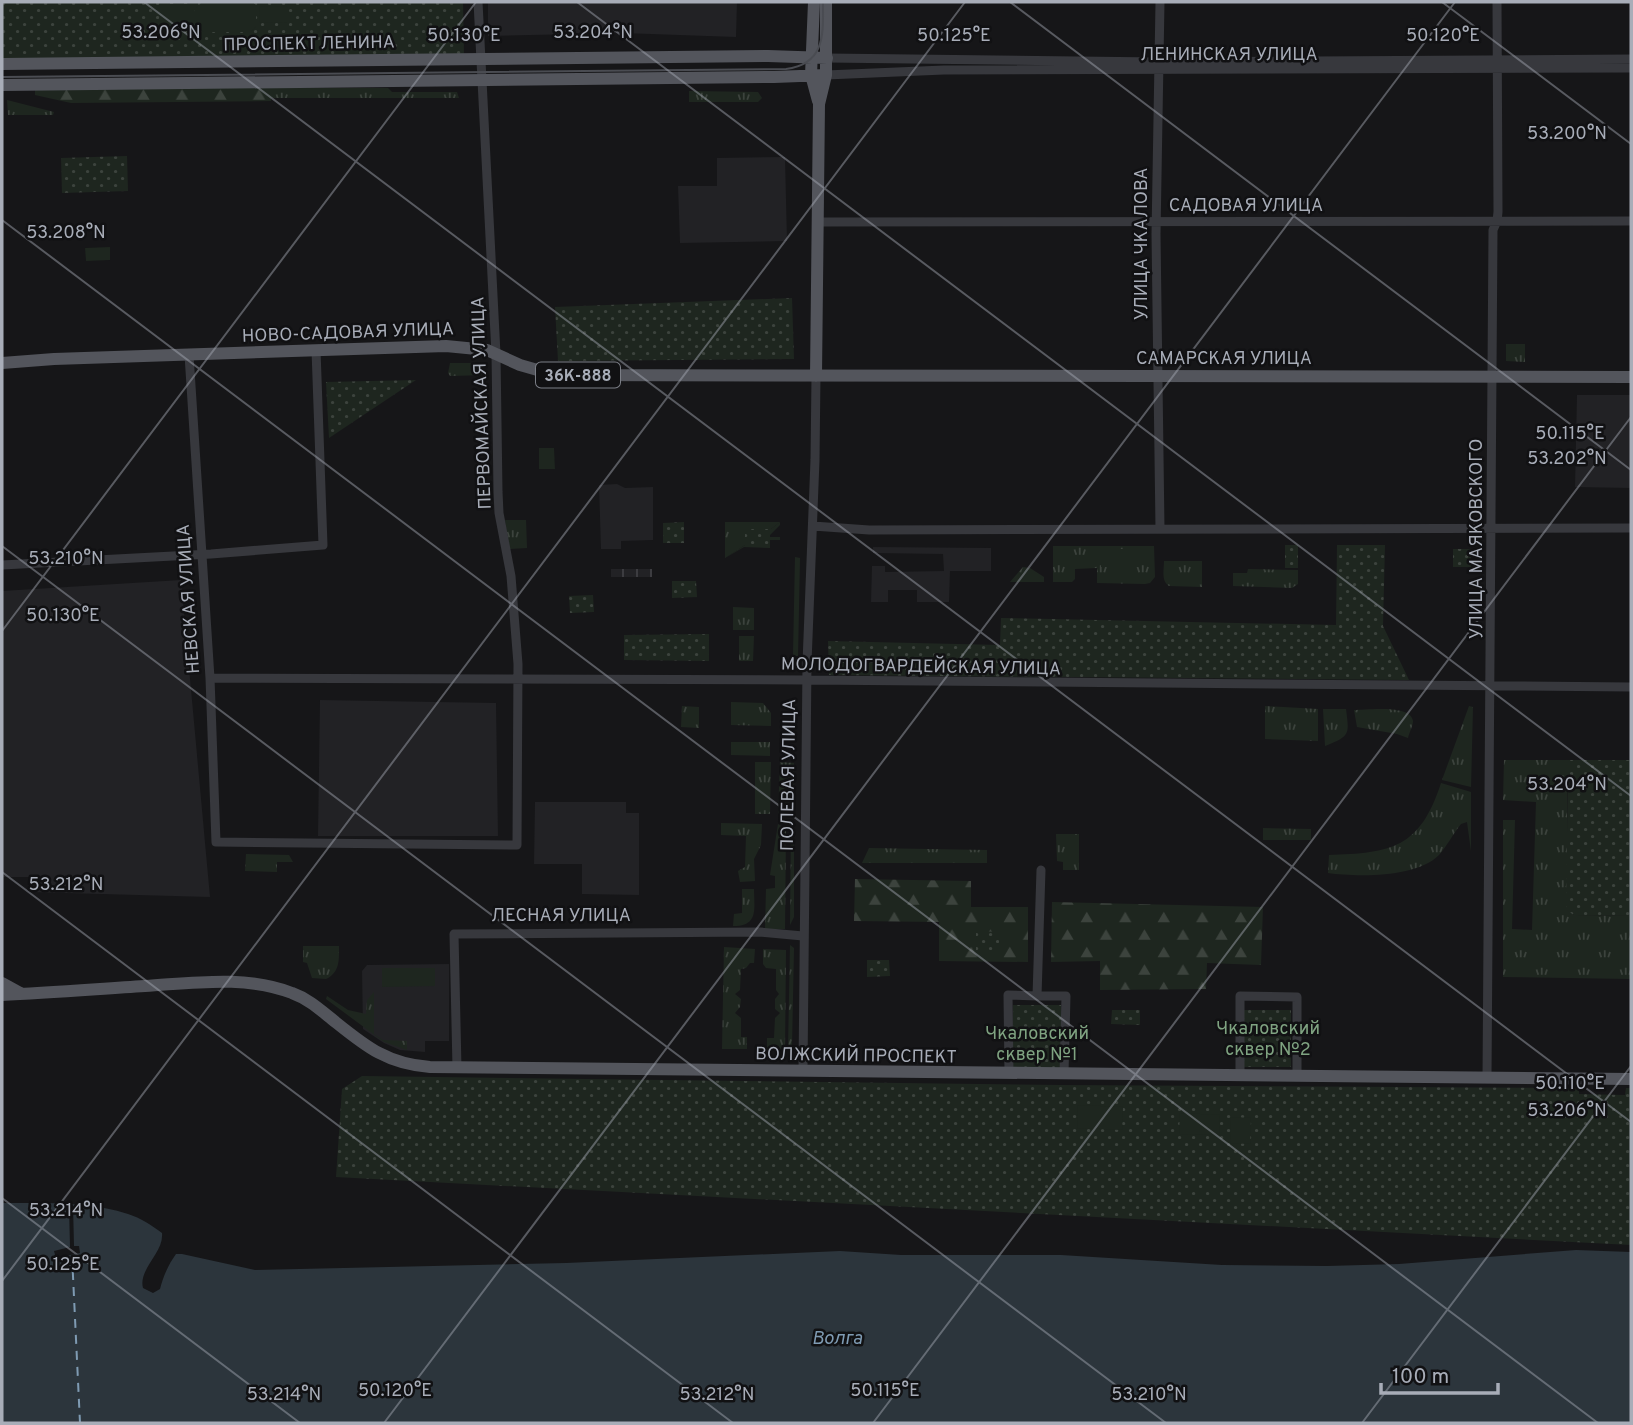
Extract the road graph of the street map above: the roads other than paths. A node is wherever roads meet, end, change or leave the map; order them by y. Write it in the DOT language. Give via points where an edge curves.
graph roads {
  1 [pos="478,2"];
  2 [pos="814,2"];
  3 [pos="826,2"];
  4 [pos="1160,2"];
  5 [pos="1497,2"];
  6 [pos="812,57"];
  7 [pos="827,58"];
  8 [pos="481,59"];
  9 [pos="1631,59"];
  10 [pos="1497,63"];
  11 [pos="2,64"];
  12 [pos="1159,66"];
  13 [pos="1631,68"];
  14 [pos="811,75"];
  15 [pos="827,75"];
  16 [pos="482,80"];
  17 [pos="2,85"];
  18 [pos="819,104"];
  19 [pos="1157,221"];
  20 [pos="1497,221"];
  21 [pos="1631,221"];
  22 [pos="819,222"];
  23 [pos="316,350"];
  24 [pos="496,354"];
  25 [pos="188,355"];
  26 [pos="2,363"];
  27 [pos="1157,375"];
  28 [pos="816,376"];
  29 [pos="1493,376"];
  30 [pos="1631,377"];
  31 [pos="813,526"];
  32 [pos="1492,528"];
  33 [pos="1631,528"];
  34 [pos="1160,529"];
  35 [pos="201,555"];
  36 [pos="2,565"];
  37 [pos="210,678"];
  38 [pos="519,679"];
  39 [pos="807,680"];
  40 [pos="1490,686"];
  41 [pos="1631,687"];
  42 [pos="517,845"];
  43 [pos="1041,870"];
  44 [pos="803,936"];
  45 [pos="2,983"];
  46 [pos="22,994"];
  47 [pos="2,995"];
  48 [pos="1037,996"];
  49 [pos="457,1068"];
  50 [pos="803,1071"];
  51 [pos="1009,1073"];
  52 [pos="1065,1074"];
  53 [pos="1240,1075"];
  54 [pos="1297,1076"];
  55 [pos="1487,1078"];
  56 [pos="1631,1079"];
  1 -- 8 [label="street, ПЕРВОМАЙСКАЯ УЛИЦА"];
  2 -- 6 [label="main road"];
  3 -- 7 [label="main road"];
  4 -- 12 [label="street, УЛИЦА ЧКАЛОВА"];
  5 -- 10 [label="street, УЛИЦА МАЯКОВСКОГО"];
  6 -- 7 [label="main road, ПРОСПЕКТ ЛЕНИНА"];
  6 -- 8 [label="main road, ПРОСПЕКТ ЛЕНИНА"];
  6 -- 14 [label="main road"];
  7 -- 12 [label="street, ЛЕНИНСКАЯ УЛИЦА"];
  7 -- 15 [label="main road"];
  8 -- 11 [label="main road, ПРОСПЕКТ ЛЕНИНА"];
  8 -- 16 [label="street, ПЕРВОМАЙСКАЯ УЛИЦА"];
  9 -- 10 [label="street, ЛЕНИНСКАЯ УЛИЦА"];
  10 -- 12 [label="street, ЛЕНИНСКАЯ УЛИЦА"];
  10 -- 13 [label="street, ЛЕНИНСКАЯ УЛИЦА"];
  10 -- 20 [label="street, УЛИЦА МАЯКОВСКОГО"];
  12 -- 15 [label="street, ЛЕНИНСКАЯ УЛИЦА"];
  12 -- 19 [label="street, УЛИЦА ЧКАЛОВА"];
  14 -- 15 [label="main road"];
  14 -- 16 [label="main road"];
  14 -- 18 [label="main road"];
  15 -- 18 [label="main road"];
  16 -- 17 [label="main road"];
  16 -- 24 [label="street, ПЕРВОМАЙСКАЯ УЛИЦА"];
  18 -- 22 [label="main road"];
  19 -- 20 [label="street, САДОВАЯ УЛИЦА"];
  19 -- 22 [label="street, САДОВАЯ УЛИЦА"];
  19 -- 27 [label="street, УЛИЦА ЧКАЛОВА"];
  20 -- 21 [label="street, САДОВАЯ УЛИЦА"];
  20 -- 29 [label="street, УЛИЦА МАЯКОВСКОГО" via="1493,230"];
  22 -- 28 [label="main road"];
  23 -- 24 [label="main road, НОВО-САДОВАЯ УЛИЦА / 36К-888" via="446,346"];
  23 -- 25 [label="main road, НОВО-САДОВАЯ УЛИЦА / 36К-888"];
  23 -- 35 [label="street" via="323,545"];
  24 -- 28 [label="main road, НОВО-САДОВАЯ УЛИЦА / 36К-888" via="555,374"];
  24 -- 38 [label="street, ПЕРВОМАЙСКАЯ УЛИЦА" via="499,513 511,576"];
  25 -- 26 [label="main road, НОВО-САДОВАЯ УЛИЦА / 36К-888"];
  25 -- 35 [label="street, НЕВСКАЯ УЛИЦА"];
  27 -- 28 [label="main road, САМАРСКАЯ УЛИЦА"];
  27 -- 29 [label="main road, САМАРСКАЯ УЛИЦА"];
  27 -- 34 [label="street, УЛИЦА ЧКАЛОВА"];
  28 -- 31 [label="street, ПОЛЕВАЯ УЛИЦА"];
  29 -- 30 [label="main road, САМАРСКАЯ УЛИЦА"];
  29 -- 32 [label="street, УЛИЦА МАЯКОВСКОГО"];
  31 -- 34 [label="street" via="861,530"];
  31 -- 39 [label="street, ПОЛЕВАЯ УЛИЦА"];
  32 -- 33 [label="street"];
  32 -- 34 [label="street"];
  32 -- 40 [label="street, УЛИЦА МАЯКОВСКОГО"];
  35 -- 36 [label="street"];
  35 -- 37 [label="street, НЕВСКАЯ УЛИЦА"];
  37 -- 38 [label="street, МОЛОДОГВАРДЕЙСКАЯ УЛИЦА"];
  37 -- 42 [label="street, НЕВСКАЯ УЛИЦА" via="216,842"];
  38 -- 39 [label="street, МОЛОДОГВАРДЕЙСКАЯ УЛИЦА"];
  38 -- 42 [label="street, ПЕРВОМАЙСКАЯ УЛИЦА"];
  39 -- 40 [label="street, МОЛОДОГВАРДЕЙСКАЯ УЛИЦА"];
  39 -- 44 [label="street, ПОЛЕВАЯ УЛИЦА"];
  40 -- 41 [label="street, МОЛОДОГВАРДЕЙСКАЯ УЛИЦА"];
  40 -- 55 [label="street, УЛИЦА МАЯКОВСКОГО"];
  43 -- 48 [label="street"];
  44 -- 49 [label="street, ЛЕСНАЯ УЛИЦА" via="760,932 454,934"];
  44 -- 50 [label="street, ПОЛЕВАЯ УЛИЦА"];
  45 -- 46 [label="main road"];
  46 -- 47 [label="main road"];
  46 -- 49 [label="main road, ВОЛЖСКИЙ ПРОСПЕКТ" via="260,983 310,1002 386,1058 410,1066"];
  48 -- 51 [label="street" via="1008,995"];
  48 -- 52 [label="street" via="1066,996"];
  49 -- 50 [label="main road, ВОЛЖСКИЙ ПРОСПЕКТ"];
  50 -- 51 [label="main road, ВОЛЖСКИЙ ПРОСПЕКТ"];
  51 -- 52 [label="main road, ВОЛЖСКИЙ ПРОСПЕКТ"];
  52 -- 53 [label="main road, ВОЛЖСКИЙ ПРОСПЕКТ"];
  53 -- 54 [label="main road, ВОЛЖСКИЙ ПРОСПЕКТ"];
  53 -- 54 [label="street" via="1240,996 1297,997"];
  54 -- 55 [label="main road, ВОЛЖСКИЙ ПРОСПЕКТ"];
  55 -- 56 [label="main road, ВОЛЖСКИЙ ПРОСПЕКТ"];
}
